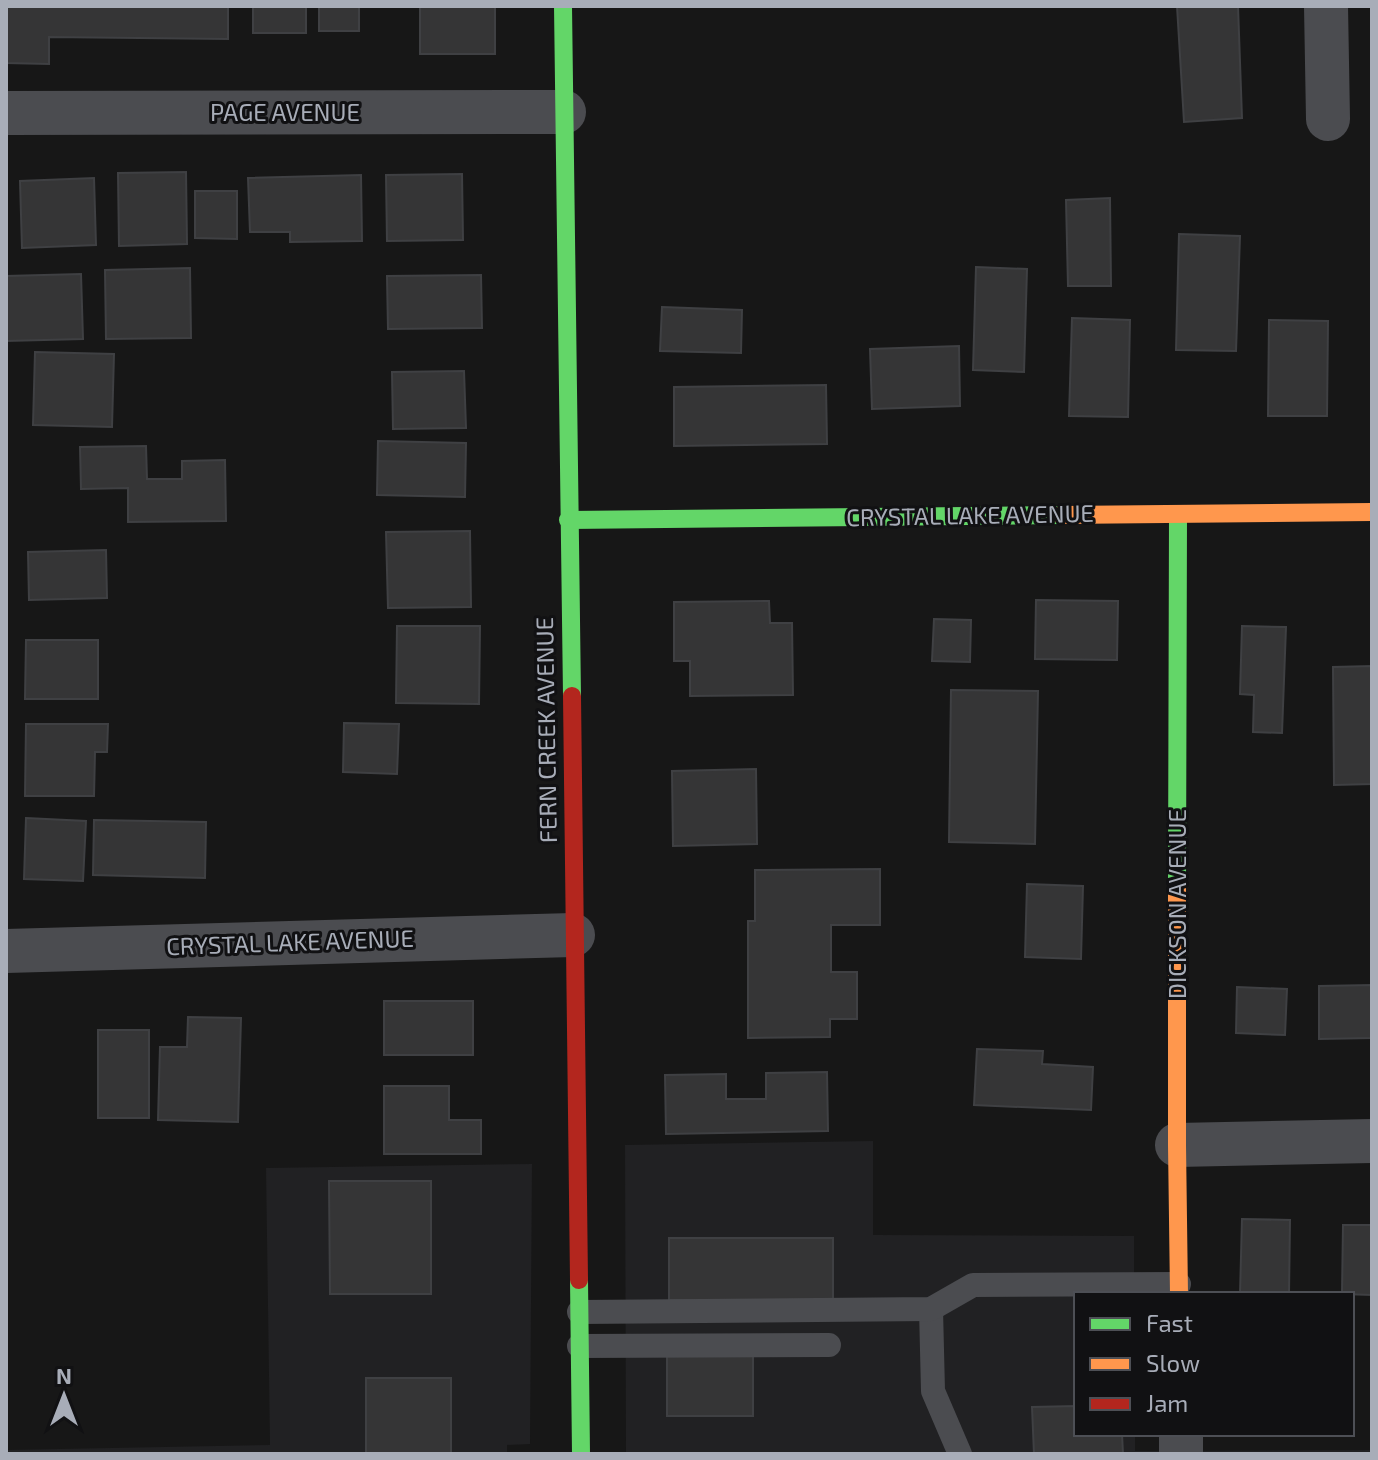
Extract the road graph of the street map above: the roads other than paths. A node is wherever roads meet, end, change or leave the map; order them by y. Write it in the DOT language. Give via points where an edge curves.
graph roads {
  1 [pos="563,6"];
  2 [pos="1326,6"];
  3 [pos="564,112"];
  4 [pos="6,113"];
  5 [pos="1328,119"];
  6 [pos="1372,512"];
  7 [pos="1178,515"];
  8 [pos="568,520"];
  9 [pos="573,935"];
  10 [pos="6,951"];
  11 [pos="1372,1141"];
  12 [pos="1177,1145"];
  13 [pos="1179,1289"];
  14 [pos="931,1309"];
  15 [pos="579,1312"];
  16 [pos="829,1345"];
  17 [pos="579,1346"];
  18 [pos="581,1454"];
  19 [pos="960,1454"];
  1 -- 3 [label="street, FERN CREEK AVENUE"];
  2 -- 5 [label="street"];
  3 -- 4 [label="street, PAGE AVENUE"];
  3 -- 8 [label="street, FERN CREEK AVENUE"];
  6 -- 7 [label="street, CRYSTAL LAKE AVENUE"];
  7 -- 8 [label="street, CRYSTAL LAKE AVENUE"];
  7 -- 12 [label="street, DICKSON AVENUE"];
  8 -- 9 [label="street, FERN CREEK AVENUE"];
  9 -- 10 [label="street, CRYSTAL LAKE AVENUE"];
  9 -- 15 [label="street, FERN CREEK AVENUE"];
  11 -- 12 [label="street"];
  12 -- 13 [label="street, DICKSON AVENUE"];
  13 -- 14 [label="lane" via="973,1285"];
  14 -- 15 [label="lane"];
  14 -- 19 [label="lane" via="933,1391"];
  15 -- 17 [label="street, FERN CREEK AVENUE"];
  16 -- 17 [label="lane"];
  17 -- 18 [label="street, FERN CREEK AVENUE"];
}
